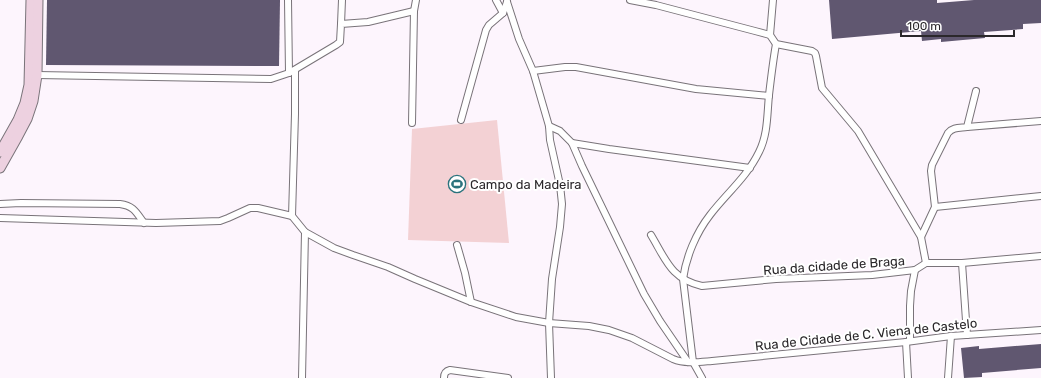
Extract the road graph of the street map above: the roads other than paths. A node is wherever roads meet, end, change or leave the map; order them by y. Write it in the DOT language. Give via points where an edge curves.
graph roads {
  1 [pos="31,0"];
  2 [pos="38,0"];
  3 [pos="288,0"];
  4 [pos="342,0"];
  5 [pos="416,0"];
  6 [pos="496,0"];
  7 [pos="630,0"];
  8 [pos="773,0"];
  9 [pos="507,1"];
  10 [pos="414,11"];
  11 [pos="503,13"];
  12 [pos="341,24"];
  13 [pos="770,35"];
  14 [pos="776,44"];
  15 [pos="295,70"];
  16 [pos="533,71"];
  17 [pos="289,73"];
  18 [pos="37,75"];
  19 [pos="976,91"];
  20 [pos="769,96"];
  21 [pos="461,120"];
  22 [pos="1041,121"];
  23 [pos="412,123"];
  24 [pos="549,126"];
  25 [pos="967,127"];
  26 [pos="572,143"];
  27 [pos="0,152"];
  28 [pos="0,168"];
  29 [pos="750,168"];
  30 [pos="1041,196"];
  31 [pos="0,204"];
  32 [pos="935,207"];
  33 [pos="292,216"];
  34 [pos="0,218"];
  35 [pos="144,223"];
  36 [pos="305,232"];
  37 [pos="651,235"];
  38 [pos="921,237"];
  39 [pos="457,245"];
  40 [pos="1041,256"];
  41 [pos="926,263"];
  42 [pos="962,263"];
  43 [pos="915,270"];
  44 [pos="683,279"];
  45 [pos="471,302"];
  46 [pos="550,323"];
  47 [pos="1041,330"];
  48 [pos="967,335"];
  49 [pos="951,336"];
  50 [pos="908,341"];
  51 [pos="690,362"];
  52 [pos="302,378"];
  53 [pos="444,378"];
  54 [pos="508,378"];
  55 [pos="551,378"];
  56 [pos="702,378"];
  57 [pos="908,378"];
  58 [pos="948,378"];
  1 -- 27 [label="street" via="29,84 18,120"];
  2 -- 18 [label="street"];
  3 -- 17 [label="street"];
  4 -- 12 [label="street"];
  5 -- 10 [label="street"];
  6 -- 11 [label="street"];
  7 -- 13 [label="street"];
  8 -- 13 [label="street"];
  9 -- 11 [label="street"];
  9 -- 16 [label="street"];
  10 -- 12 [label="street" via="368,22"];
  10 -- 23 [label="street"];
  11 -- 21 [label="street" via="486,30"];
  12 -- 15 [label="street" via="340,42"];
  13 -- 14 [label="street"];
  14 -- 20 [label="street"];
  14 -- 38 [label="street" via="815,53 822,88 858,131"];
  15 -- 17 [label="street"];
  15 -- 33 [label="street"];
  16 -- 20 [label="street" via="576,67 696,89"];
  16 -- 24 [label="street"];
  17 -- 18 [label="street" via="271,79"];
  18 -- 28 [label="street" via="33,102 28,115"];
  19 -- 25 [label="street"];
  20 -- 29 [label="street" via="765,137"];
  22 -- 25 [label="street"];
  24 -- 26 [label="street" via="560,131"];
  24 -- 46 [label="street" via="562,204 552,279"];
  25 -- 32 [label="street" via="955,128 948,133 932,165"];
  26 -- 29 [label="street"];
  26 -- 51 [label="street" via="644,294"];
  29 -- 44 [label="street" via="710,215 697,235"];
  30 -- 32 [label="street"];
  31 -- 35 [label="street" via="128,205"];
  32 -- 38 [label="street"];
  33 -- 35 [label="street" via="250,208 220,221"];
  33 -- 36 [label="street"];
  34 -- 35 [label="street"];
  36 -- 45 [label="street" via="334,248"];
  36 -- 52 [label="street"];
  37 -- 44 [label="street, Rua da cidade de Braga" via="673,271"];
  38 -- 41 [label="street"];
  39 -- 45 [label="street"];
  40 -- 42 [label="street"];
  41 -- 42 [label="street"];
  41 -- 43 [label="street, Rua da cidade de Braga"];
  42 -- 48 [label="street"];
  43 -- 44 [label="street, Rua da cidade de Braga" via="709,286 693,284"];
  43 -- 50 [label="street"];
  44 -- 51 [label="street"];
  45 -- 46 [label="street" via="516,317"];
  46 -- 51 [label="street" via="609,330 632,338 676,360"];
  46 -- 55 [label="street"];
  47 -- 48 [label="street, Rua de Cidade de C. Viena de Castelo"];
  48 -- 49 [label="street, Rua de Cidade de C. Viena de Castelo"];
  49 -- 50 [label="street, Rua de Cidade de C. Viena de Castelo"];
  49 -- 58 [label="street"];
  50 -- 51 [label="street, Rua de Cidade de C. Viena de Castelo"];
  50 -- 57 [label="street"];
  51 -- 56 [label="street"];
  53 -- 54 [label="street" via="446,371 450,370"];
}
